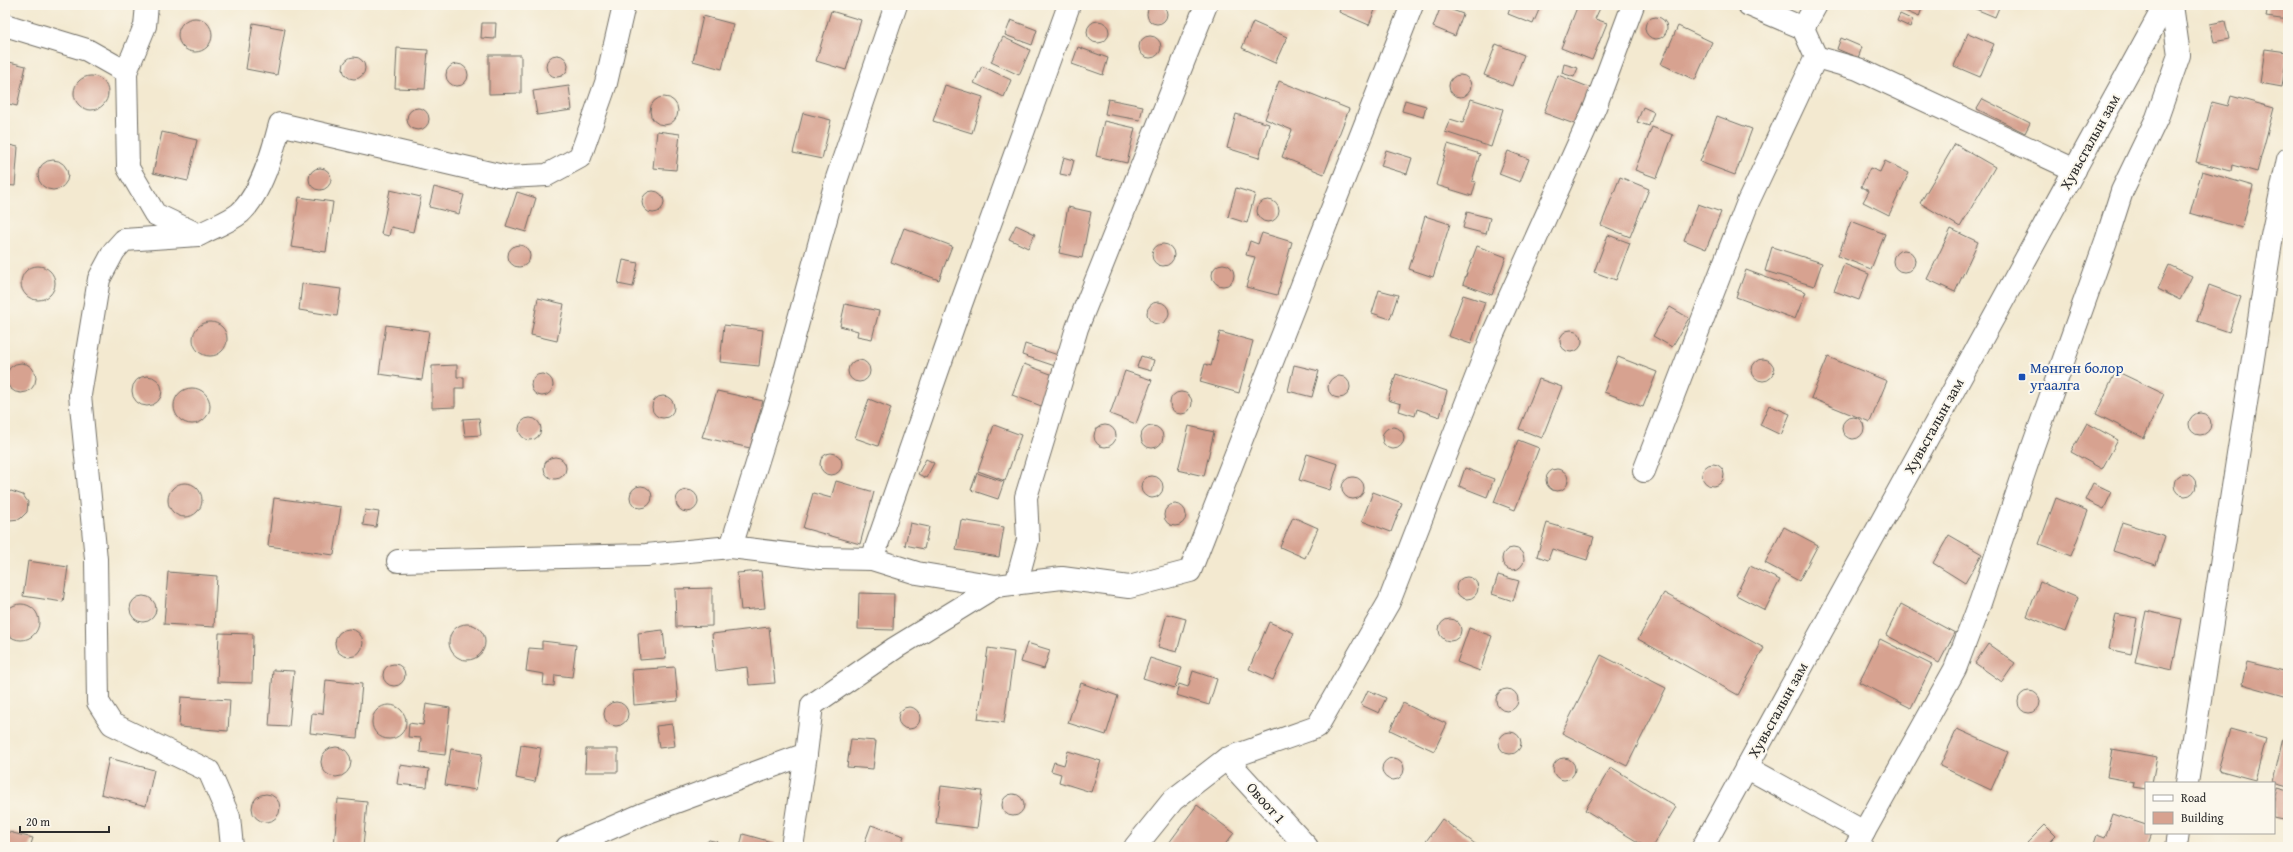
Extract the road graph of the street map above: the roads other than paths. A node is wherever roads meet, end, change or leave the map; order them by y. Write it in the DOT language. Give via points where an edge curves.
graph roads {
  1 [pos="147,5"];
  2 [pos="624,5"];
  3 [pos="896,5"];
  4 [pos="1069,5"];
  5 [pos="1206,5"];
  6 [pos="1412,5"];
  7 [pos="1633,5"];
  8 [pos="1749,5"];
  9 [pos="1816,5"];
  10 [pos="2165,5"];
  11 [pos="2172,5"];
  12 [pos="5,25"];
  13 [pos="1803,28"];
  14 [pos="1816,57"];
  15 [pos="126,72"];
  16 [pos="2288,159"];
  17 [pos="2075,170"];
  18 [pos="199,234"];
  19 [pos="1644,471"];
  20 [pos="731,547"];
  21 [pos="872,559"];
  22 [pos="398,560"];
  23 [pos="1006,585"];
  24 [pos="806,754"];
  25 [pos="1226,759"];
  26 [pos="1746,768"];
  27 [pos="2186,782"];
  28 [pos="2178,834"];
  29 [pos="1860,839"];
  30 [pos="232,847"];
  31 [pos="567,847"];
  32 [pos="792,847"];
  33 [pos="1135,847"];
  34 [pos="1307,847"];
  35 [pos="1703,847"];
  36 [pos="2176,847"];
  1 -- 15 [label="street" via="145,26"];
  2 -- 18 [label="street" via="606,83 580,157 547,175 507,177 280,124 274,151 255,192 240,213"];
  3 -- 20 [label="street" via="837,178 778,396"];
  4 -- 21 [label="street"];
  5 -- 23 [label="street" via="1077,328 1026,497 1028,540"];
  6 -- 23 [label="street" via="1190,571 1129,587 1062,578"];
  7 -- 25 [label="street" via="1595,107 1493,334 1389,602 1317,727"];
  8 -- 13 [label="street"];
  9 -- 13 [label="street"];
  10 -- 17 [label="street, Хувьсгалын зам"];
  11 -- 29 [label="street" via="2179,55 2157,118 2122,191 1980,603 1955,668"];
  12 -- 15 [label="street" via="87,50"];
  13 -- 14 [label="street"];
  14 -- 17 [label="street" via="1858,69"];
  14 -- 19 [label="street" via="1748,202"];
  15 -- 18 [label="street" via="128,168 155,214"];
  16 -- 27 [label="street" via="2272,236"];
  17 -- 26 [label="street, Хувьсгалын зам"];
  18 -- 30 [label="street" via="124,240 114,251 99,279 80,395 96,559 98,702 112,724 209,771 229,817"];
  20 -- 21 [label="street" via="820,558"];
  20 -- 22 [label="street" via="646,555"];
  21 -- 23 [label="street" via="918,573"];
  23 -- 24 [label="street" via="895,648 812,704"];
  24 -- 31 [label="street" via="643,814"];
  24 -- 32 [label="street"];
  25 -- 33 [label="street" via="1173,800"];
  25 -- 34 [label="street, Овоот 1"];
  26 -- 29 [label="street"];
  26 -- 35 [label="street, Хувьсгалын зам"];
  28 -- 36 [label="street"];
}
